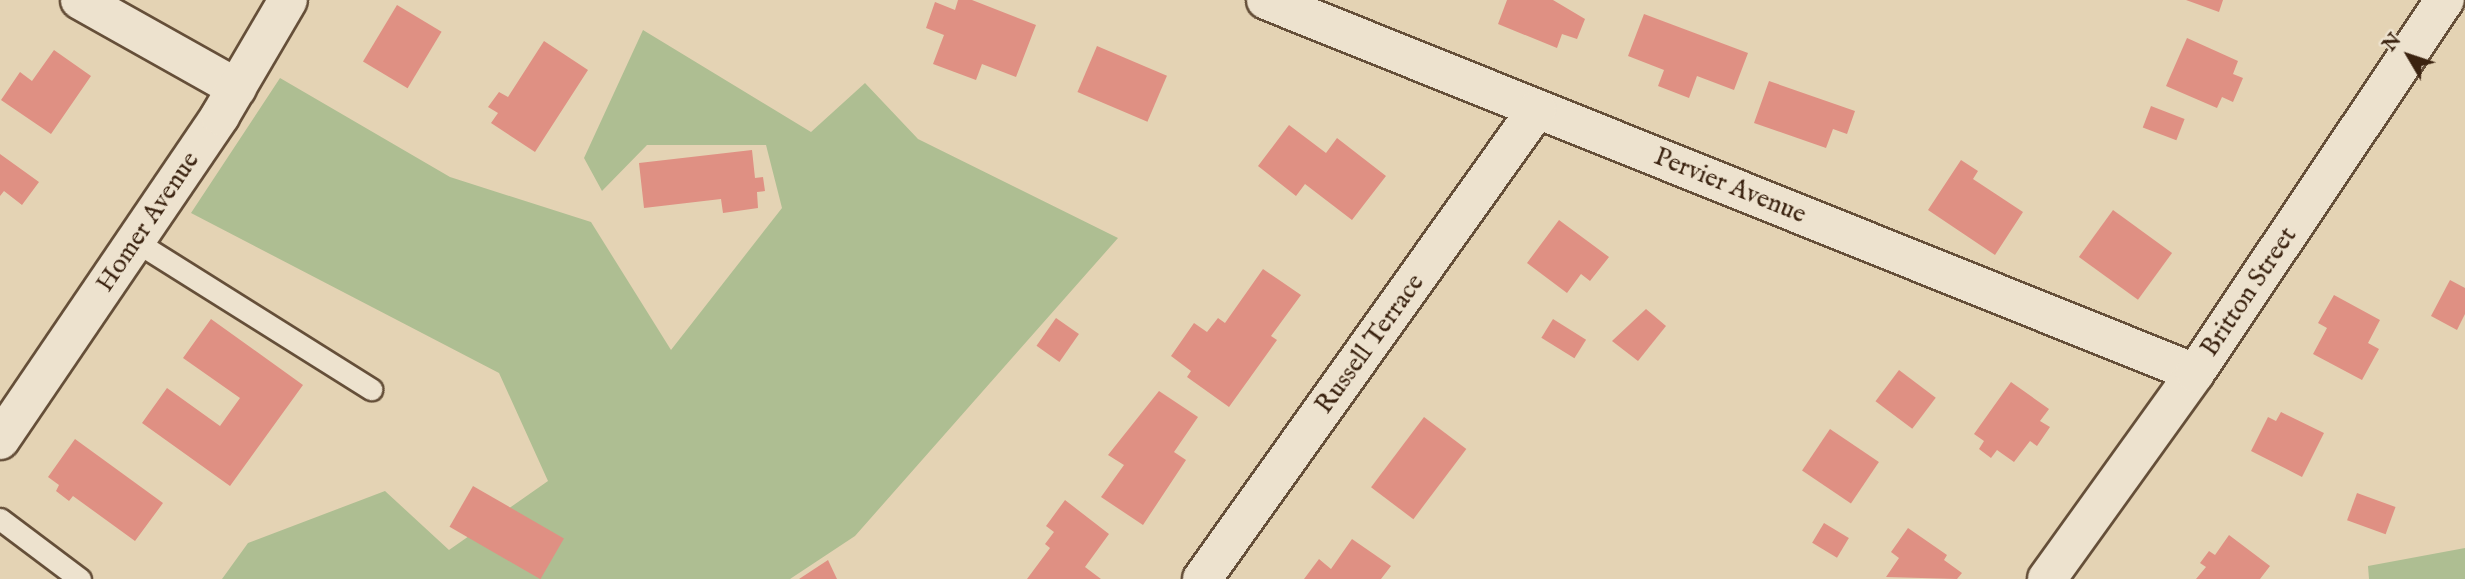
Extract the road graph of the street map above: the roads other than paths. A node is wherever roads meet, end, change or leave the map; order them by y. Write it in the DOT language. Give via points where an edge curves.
graph roads {
  1 [pos="80,0"];
  2 [pos="288,0"];
  3 [pos="1265,0"];
  4 [pos="2445,0"];
  5 [pos="237,88"];
  6 [pos="1537,109"];
  7 [pos="135,241"];
  8 [pos="2195,373"];
  9 [pos="371,389"];
  10 [pos="0,440"];
  11 [pos="0,519"];
  12 [pos="80,579"];
  13 [pos="1202,579"];
  14 [pos="2047,579"];
  1 -- 5 [label="street"];
  2 -- 5 [label="street, Homer Avenue"];
  3 -- 6 [label="street, Pervier Avenue"];
  4 -- 8 [label="street, Britton Street"];
  5 -- 7 [label="street, Homer Avenue"];
  6 -- 8 [label="street, Pervier Avenue"];
  6 -- 13 [label="street, Russell Terrace"];
  7 -- 9 [label="lane"];
  7 -- 10 [label="street, Homer Avenue"];
  8 -- 14 [label="street, Britton Street"];
  11 -- 12 [label="lane"];
}
